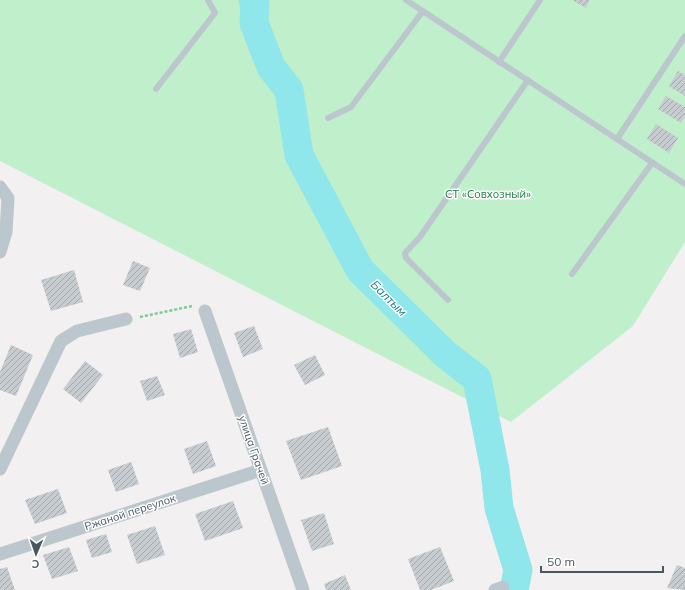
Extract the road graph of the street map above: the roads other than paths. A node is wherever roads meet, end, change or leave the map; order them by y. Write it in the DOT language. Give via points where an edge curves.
graph roads {
  1 [pos="208,0"];
  2 [pos="406,0"];
  3 [pos="540,0"];
  4 [pos="423,11"];
  5 [pos="685,36"];
  6 [pos="499,62"];
  7 [pos="528,80"];
  8 [pos="156,89"];
  9 [pos="328,118"];
  10 [pos="617,139"];
  11 [pos="652,163"];
  12 [pos="685,184"];
  13 [pos="0,187"];
  14 [pos="0,252"];
  15 [pos="572,274"];
  16 [pos="448,300"];
  17 [pos="205,311"];
  18 [pos="126,320"];
  19 [pos="0,469"];
  20 [pos="261,470"];
  21 [pos="0,554"];
  22 [pos="303,590"];
  1 -- 8 [label="lane" via="215,13"];
  2 -- 4 [label="lane"];
  3 -- 6 [label="lane"];
  4 -- 6 [label="lane"];
  4 -- 9 [label="lane" via="351,108"];
  5 -- 10 [label="lane"];
  6 -- 7 [label="lane"];
  7 -- 10 [label="lane"];
  7 -- 16 [label="lane" via="420,237 405,253 406,258"];
  10 -- 11 [label="lane"];
  11 -- 12 [label="lane"];
  11 -- 15 [label="lane"];
  13 -- 14 [label="street" via="8,198 6,232"];
  17 -- 20 [label="street, улица Грачей"];
  18 -- 19 [label="street" via="77,331 61,341"];
  20 -- 21 [label="street, Ржаной переулок"];
  20 -- 22 [label="street, улица Грачей"];
}
